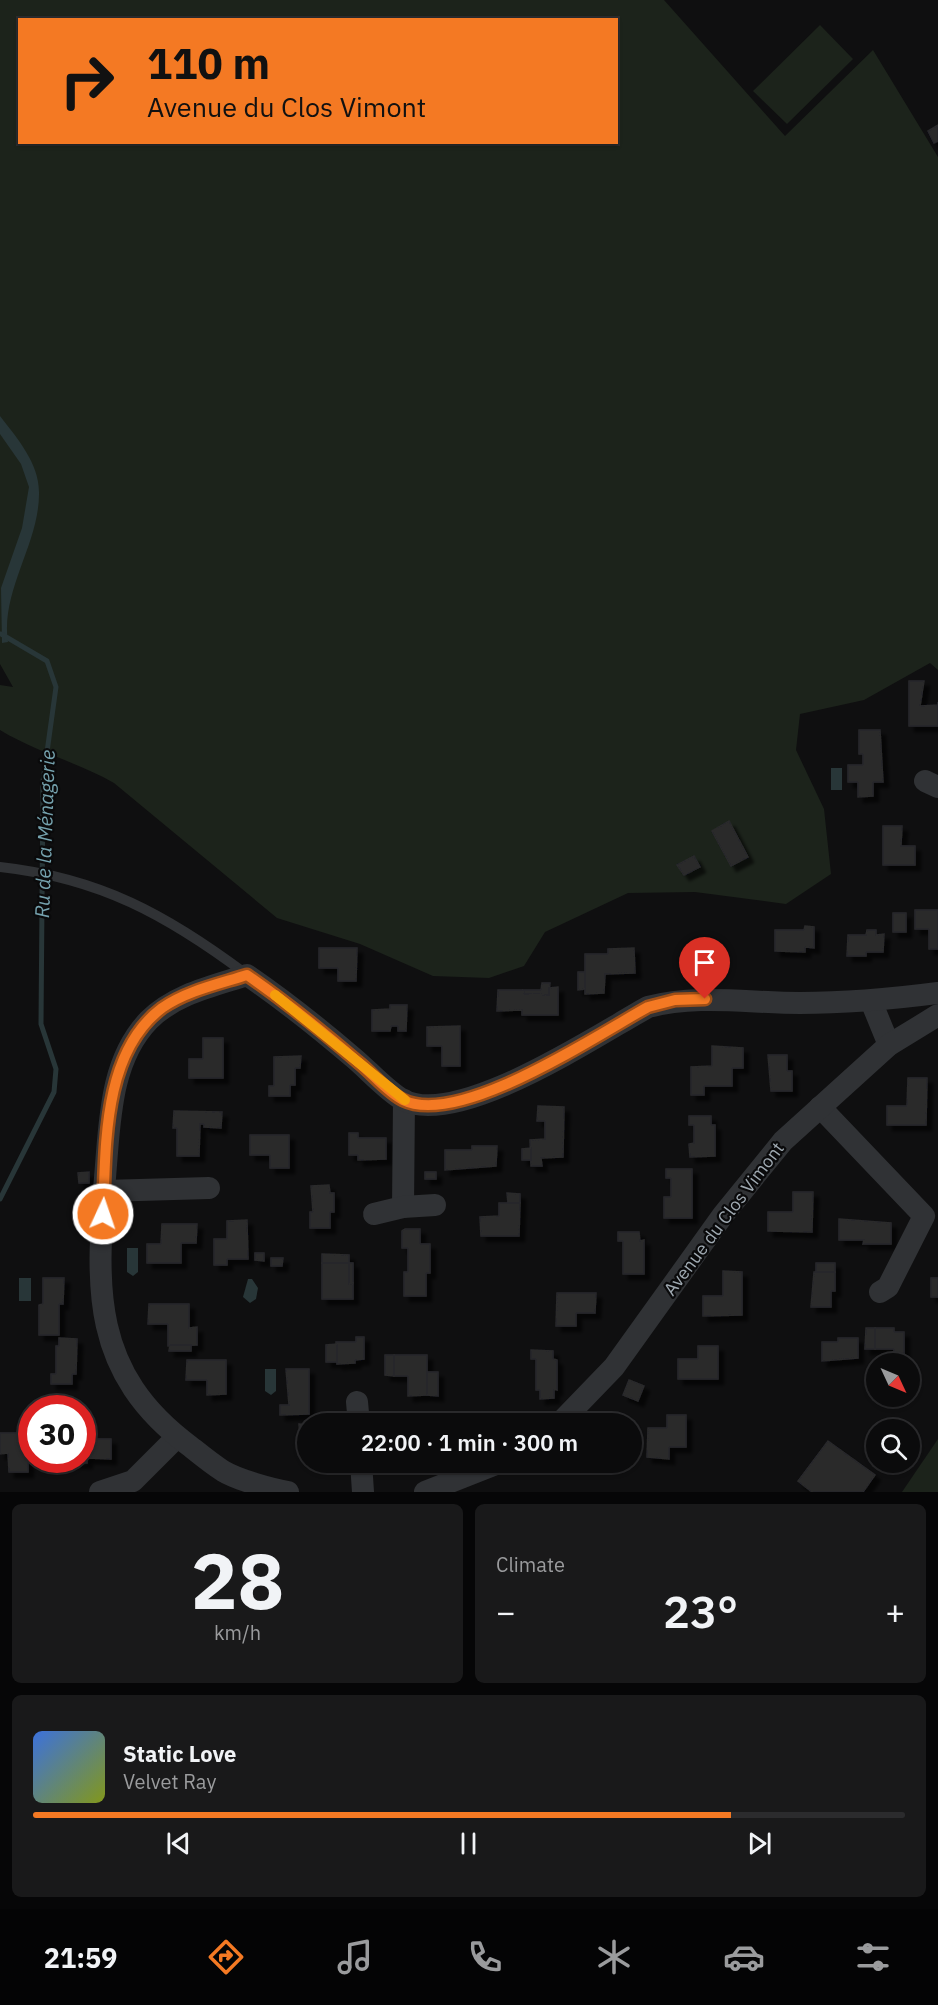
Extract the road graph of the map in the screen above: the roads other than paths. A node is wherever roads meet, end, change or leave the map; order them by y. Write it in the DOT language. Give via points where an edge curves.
graph roads {
  1 [pos="0,867"];
  2 [pos="247,975"];
  3 [pos="938,993"];
  4 [pos="871,1001"];
  5 [pos="938,1015"];
  6 [pos="889,1045"];
  7 [pos="404,1100"];
  8 [pos="820,1107"];
  9 [pos="210,1188"];
  10 [pos="104,1191"];
  11 [pos="435,1205"];
  12 [pos="403,1207"];
  13 [pos="374,1214"];
  14 [pos="931,1214"];
  15 [pos="880,1292"];
  16 [pos="570,1413"];
  17 [pos="177,1437"];
  18 [pos="362,1473"];
  19 [pos="473,1473"];
  20 [pos="133,1487"];
  21 [pos="100,1492"];
  22 [pos="288,1492"];
  23 [pos="363,1492"];
  24 [pos="425,1492"];
  1 -- 2 [label="lane" via="62,877 104,889 213,950"];
  2 -- 7 [label="street" via="297,1010"];
  2 -- 10 [label="street" via="200,990 163,1008 131,1044 111,1105"];
  3 -- 4 [label="street"];
  4 -- 6 [label="street"];
  4 -- 7 [label="street" via="675,1000 648,1007 497,1089 466,1100 433,1104"];
  5 -- 6 [label="street, Avenue du Clos Vimont"];
  6 -- 8 [label="street, Avenue du Clos Vimont"];
  7 -- 12 [label="street"];
  8 -- 14 [label="street"];
  8 -- 16 [label="street, Avenue du Clos Vimont" via="783,1141 723,1215 614,1367"];
  9 -- 10 [label="street"];
  10 -- 17 [label="street" via="100,1281 106,1330 120,1368 141,1404"];
  11 -- 12 [label="street"];
  12 -- 13 [label="street"];
  14 -- 15 [label="street" via="888,1287"];
  17 -- 20 [label="street"];
  17 -- 22 [label="street" via="225,1472"];
  18 -- 23 [label="street"];
  19 -- 24 [label="street"];
  20 -- 21 [label="street"];
}
